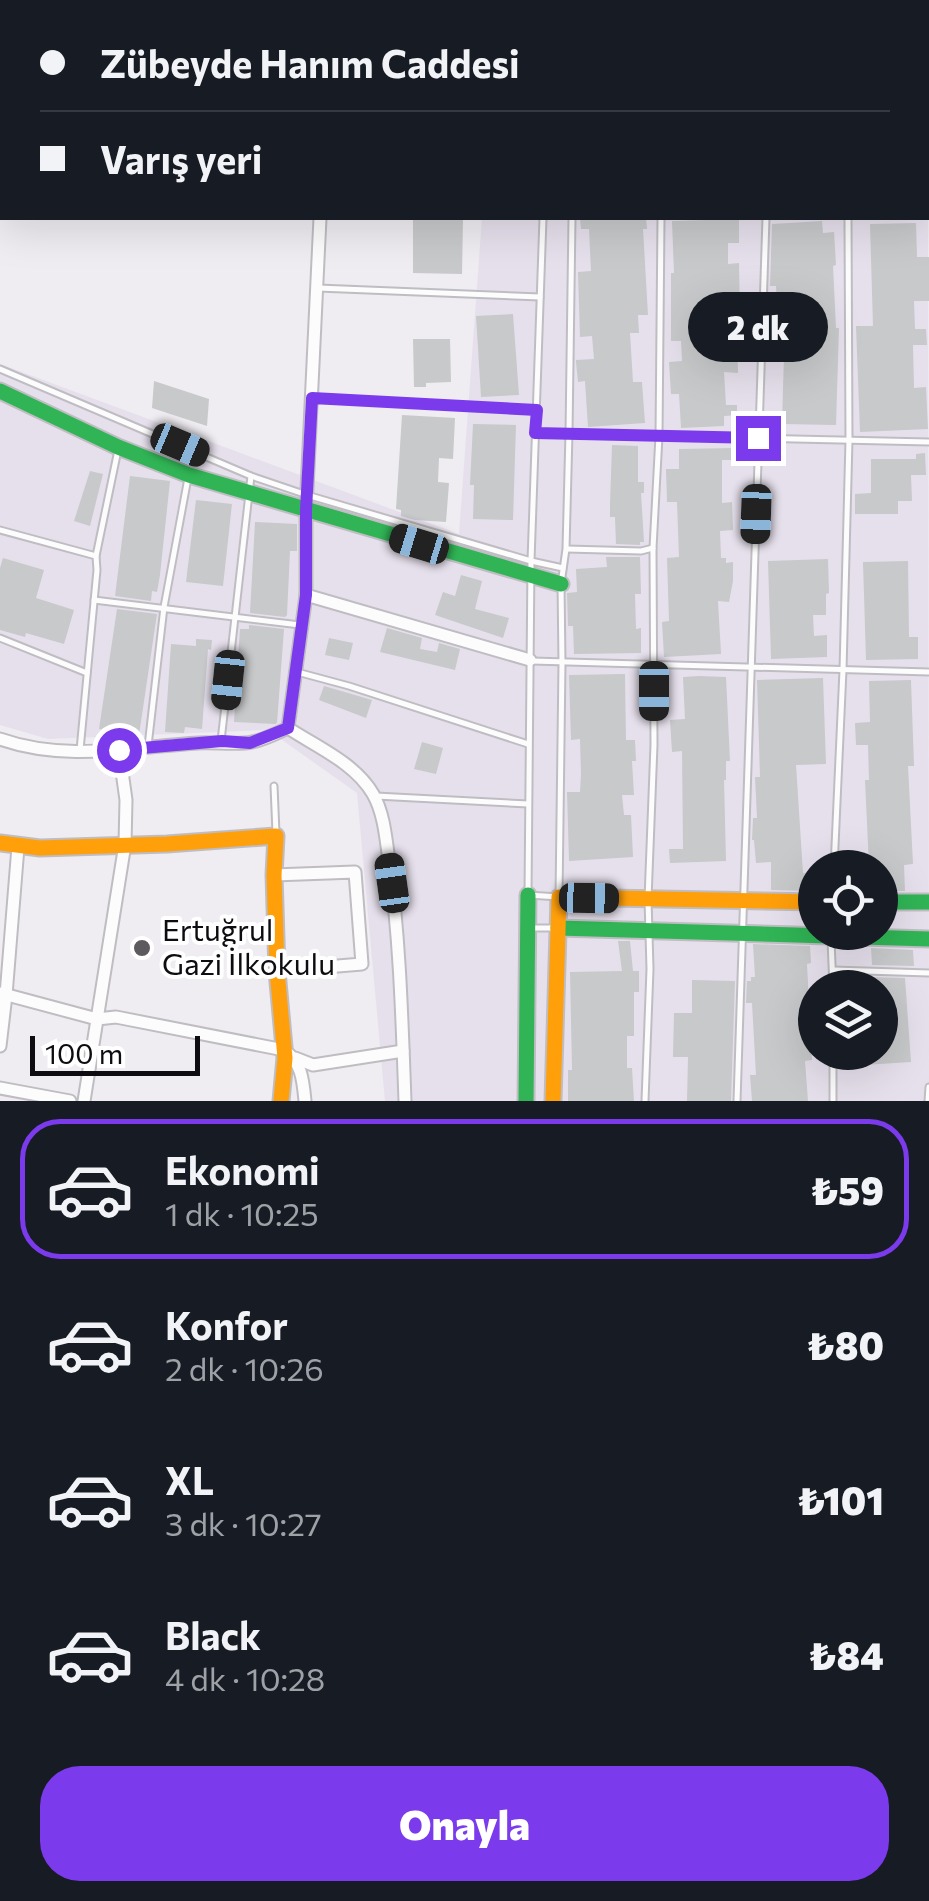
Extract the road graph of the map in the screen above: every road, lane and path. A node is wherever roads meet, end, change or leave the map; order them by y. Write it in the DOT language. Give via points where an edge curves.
graph roads {
  1 [pos="320,220"];
  2 [pos="543,220"];
  3 [pos="572,220"];
  4 [pos="661,220"];
  5 [pos="766,220"];
  6 [pos="848,220"];
  7 [pos="317,288"];
  8 [pos="540,297"];
  9 [pos="0,369"];
  10 [pos="0,390"];
  11 [pos="312,398"];
  12 [pos="537,410"];
  13 [pos="535,433"];
  14 [pos="569,433"];
  15 [pos="659,436"];
  16 [pos="758,438"];
  17 [pos="849,440"];
  18 [pos="929,442"];
  19 [pos="118,446"];
  20 [pos="188,475"];
  21 [pos="251,484"];
  22 [pos="306,502"];
  23 [pos="0,530"];
  24 [pos="653,548"];
  25 [pos="566,550"];
  26 [pos="96,556"];
  27 [pos="532,569"];
  28 [pos="562,576"];
  29 [pos="306,595"];
  30 [pos="94,600"];
  31 [pos="164,608"];
  32 [pos="235,618"];
  33 [pos="303,626"];
  34 [pos="0,638"];
  35 [pos="530,660"];
  36 [pos="562,663"];
  37 [pos="654,664"];
  38 [pos="751,666"];
  39 [pos="844,670"];
  40 [pos="87,672"];
  41 [pos="296,672"];
  42 [pos="929,672"];
  43 [pos="288,728"];
  44 [pos="0,738"];
  45 [pos="222,741"];
  46 [pos="528,744"];
  47 [pos="148,746"];
  48 [pos="119,750"];
  49 [pos="80,752"];
  50 [pos="274,786"];
  51 [pos="375,796"];
  52 [pos="528,804"];
  53 [pos="276,836"];
  54 [pos="0,843"];
  55 [pos="125,844"];
  56 [pos="18,847"];
  57 [pos="835,850"];
  58 [pos="274,875"];
  59 [pos="528,894"];
  60 [pos="560,897"];
  61 [pos="648,899"];
  62 [pos="743,901"];
  63 [pos="798,902"];
  64 [pos="898,902"];
  65 [pos="929,902"];
  66 [pos="526,928"];
  67 [pos="558,928"];
  68 [pos="648,930"];
  69 [pos="741,932"];
  70 [pos="798,933"];
  71 [pos="898,937"];
  72 [pos="929,939"];
  73 [pos="832,950"];
  74 [pos="833,970"];
  75 [pos="277,971"];
  76 [pos="898,972"];
  77 [pos="929,973"];
  78 [pos="3,994"];
  79 [pos="97,1020"];
  80 [pos="0,1046"];
  81 [pos="403,1051"];
  82 [pos="288,1056"];
  83 [pos="833,1070"];
  84 [pos="929,1087"];
  85 [pos="0,1088"];
  86 [pos="70,1101"];
  87 [pos="84,1101"];
  88 [pos="281,1101"];
  89 [pos="305,1101"];
  90 [pos="405,1101"];
  91 [pos="526,1101"];
  92 [pos="554,1101"];
  93 [pos="644,1101"];
  94 [pos="737,1101"];
  95 [pos="834,1101"];
  96 [pos="928,1101"];
  1 -- 7 [label="street"];
  2 -- 8 [label="lane"];
  3 -- 14 [label="lane"];
  4 -- 15 [label="lane"];
  5 -- 16 [label="lane"];
  6 -- 17 [label="lane"];
  7 -- 8 [label="lane"];
  7 -- 11 [label="street"];
  8 -- 12 [label="lane"];
  9 -- 21 [label="lane"];
  10 -- 19 [label="street"];
  11 -- 12 [label="lane"];
  11 -- 22 [label="street"];
  12 -- 13 [label="lane"];
  13 -- 14 [label="lane"];
  13 -- 27 [label="lane"];
  14 -- 15 [label="lane"];
  14 -- 25 [label="lane"];
  15 -- 16 [label="lane"];
  15 -- 24 [label="lane"];
  16 -- 17 [label="lane"];
  16 -- 38 [label="lane"];
  17 -- 18 [label="lane"];
  17 -- 39 [label="lane"];
  19 -- 20 [label="street"];
  19 -- 26 [label="lane"];
  20 -- 21 [label="street"];
  20 -- 31 [label="lane"];
  21 -- 22 [label="street"];
  21 -- 32 [label="lane"];
  22 -- 27 [label="street"];
  22 -- 29 [label="street"];
  23 -- 26 [label="lane"];
  24 -- 25 [label="lane"];
  24 -- 37 [label="lane"];
  25 -- 28 [label="lane"];
  26 -- 30 [label="lane"];
  27 -- 28 [label="street"];
  27 -- 35 [label="lane"];
  28 -- 36 [label="lane"];
  29 -- 33 [label="street"];
  29 -- 35 [label="street"];
  30 -- 31 [label="lane"];
  30 -- 40 [label="lane"];
  31 -- 32 [label="lane"];
  31 -- 47 [label="lane"];
  32 -- 33 [label="lane"];
  32 -- 45 [label="lane"];
  33 -- 41 [label="street"];
  34 -- 40 [label="lane"];
  35 -- 36 [label="lane"];
  35 -- 46 [label="lane"];
  36 -- 37 [label="lane"];
  36 -- 60 [label="lane"];
  37 -- 38 [label="lane"];
  37 -- 61 [label="lane"];
  38 -- 39 [label="lane"];
  38 -- 62 [label="lane"];
  39 -- 42 [label="lane"];
  39 -- 57 [label="lane"];
  40 -- 49 [label="lane"];
  41 -- 43 [label="street"];
  41 -- 46 [label="lane"];
  43 -- 45 [label="street" via="250,743"];
  43 -- 51 [label="street" via="356,772"];
  44 -- 49 [label="street" via="27,748"];
  45 -- 47 [label="street"];
  46 -- 52 [label="lane"];
  47 -- 48 [label="street"];
  48 -- 49 [label="street"];
  48 -- 55 [label="street"];
  50 -- 53 [label="lane"];
  51 -- 52 [label="lane"];
  51 -- 81 [label="street" via="392,883"];
  52 -- 59 [label="lane"];
  53 -- 55 [label="street"];
  53 -- 58 [label="street"];
  54 -- 56 [label="street"];
  55 -- 56 [label="street"];
  55 -- 79 [label="street"];
  56 -- 78 [label="street"];
  58 -- 75 [label="street"];
  58 -- 75 [label="street" via="355,872 362,964"];
  59 -- 60 [label="lane"];
  59 -- 66 [label="street"];
  60 -- 61 [label="street"];
  60 -- 67 [label="street"];
  61 -- 62 [label="street"];
  61 -- 68 [label="lane"];
  62 -- 63 [label="street"];
  62 -- 69 [label="lane"];
  64 -- 65 [label="street"];
  66 -- 67 [label="lane"];
  66 -- 91 [label="street"];
  67 -- 68 [label="street"];
  67 -- 92 [label="street"];
  68 -- 69 [label="street"];
  68 -- 93 [label="lane"];
  69 -- 70 [label="street"];
  69 -- 94 [label="lane"];
  71 -- 72 [label="street"];
  73 -- 74 [label="lane"];
  75 -- 82 [label="street"];
  76 -- 77 [label="lane"];
  78 -- 79 [label="street"];
  78 -- 80 [label="street"];
  79 -- 82 [label="street" via="116,1017"];
  79 -- 87 [label="street"];
  81 -- 82 [label="street" via="313,1065"];
  81 -- 90 [label="street"];
  82 -- 88 [label="street"];
  82 -- 89 [label="street" via="302,1073"];
  83 -- 95 [label="lane"];
  84 -- 96 [label="lane"];
  85 -- 86 [label="street"];
}
